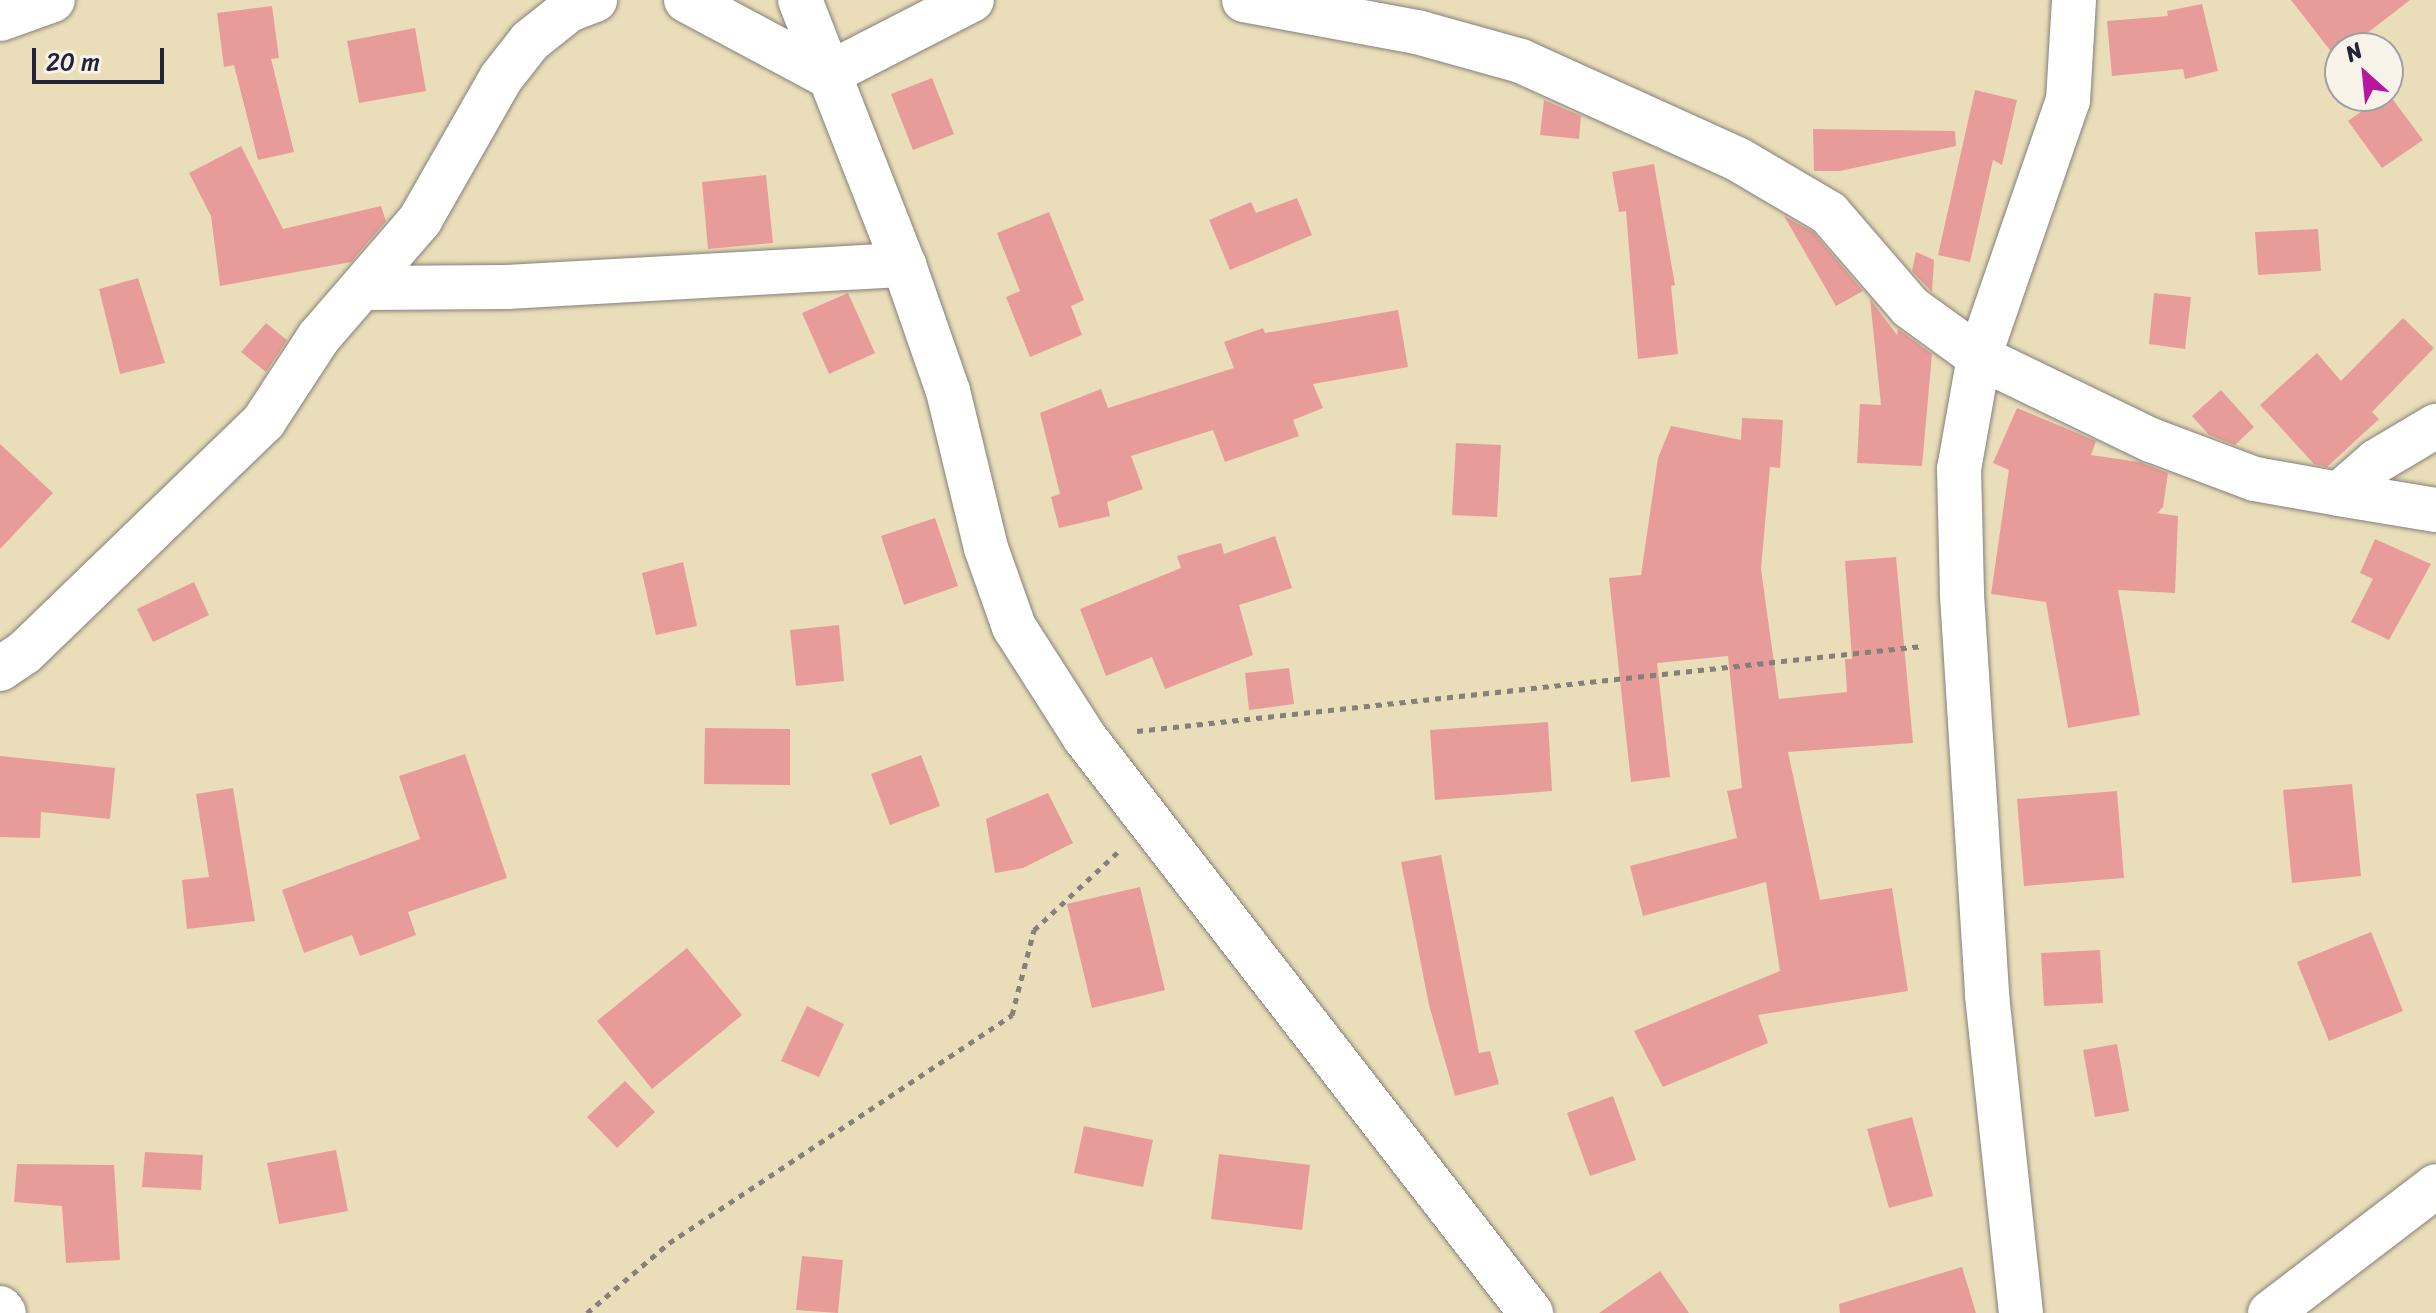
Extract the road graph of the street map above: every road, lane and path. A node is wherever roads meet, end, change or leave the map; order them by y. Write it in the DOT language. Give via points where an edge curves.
graph roads {
  1 [pos="53,0"];
  2 [pos="595,0"];
  3 [pos="686,0"];
  4 [pos="800,0"];
  5 [pos="972,0"];
  6 [pos="1244,0"];
  7 [pos="2074,0"];
  8 [pos="0,19"];
  9 [pos="826,75"];
  10 [pos="904,265"];
  11 [pos="366,288"];
  12 [pos="1979,357"];
  13 [pos="2436,426"];
  14 [pos="2339,494"];
  15 [pos="2436,510"];
  16 [pos="1967,640"];
  17 [pos="0,669"];
  18 [pos="1085,738"];
  19 [pos="1149,823"];
  20 [pos="2436,1186"];
  21 [pos="0,1308"];
  22 [pos="4,1313"];
  23 [pos="587,1313"];
  24 [pos="1531,1313"];
  25 [pos="2021,1313"];
  26 [pos="2270,1313"];
  1 -- 8 [label="street"];
  2 -- 11 [label="street" via="559,18 511,66 420,220"];
  3 -- 9 [label="street"];
  4 -- 9 [label="street"];
  5 -- 9 [label="street"];
  6 -- 12 [label="street" via="1417,32 1521,61 1739,160 1829,213 1910,307"];
  7 -- 12 [label="street" via="2068,100"];
  9 -- 10 [label="street"];
  10 -- 11 [label="street" via="507,287"];
  10 -- 18 [label="street" via="948,391 997,587 1041,675"];
  11 -- 17 [label="street" via="319,337 264,421 220,468 24,653"];
  12 -- 14 [label="street" via="2151,440 2255,479"];
  12 -- 16 [label="street" via="1959,469"];
  13 -- 14 [label="street" via="2377,461"];
  14 -- 15 [label="street"];
  16 -- 18 [label="path"];
  16 -- 25 [label="street" via="1986,981"];
  18 -- 19 [label="street"];
  19 -- 23 [label="path" via="1034,930 1012,1015 669,1243"];
  19 -- 24 [label="street"];
  20 -- 26 [label="street"];
  21 -- 22 [label="street"];
}
